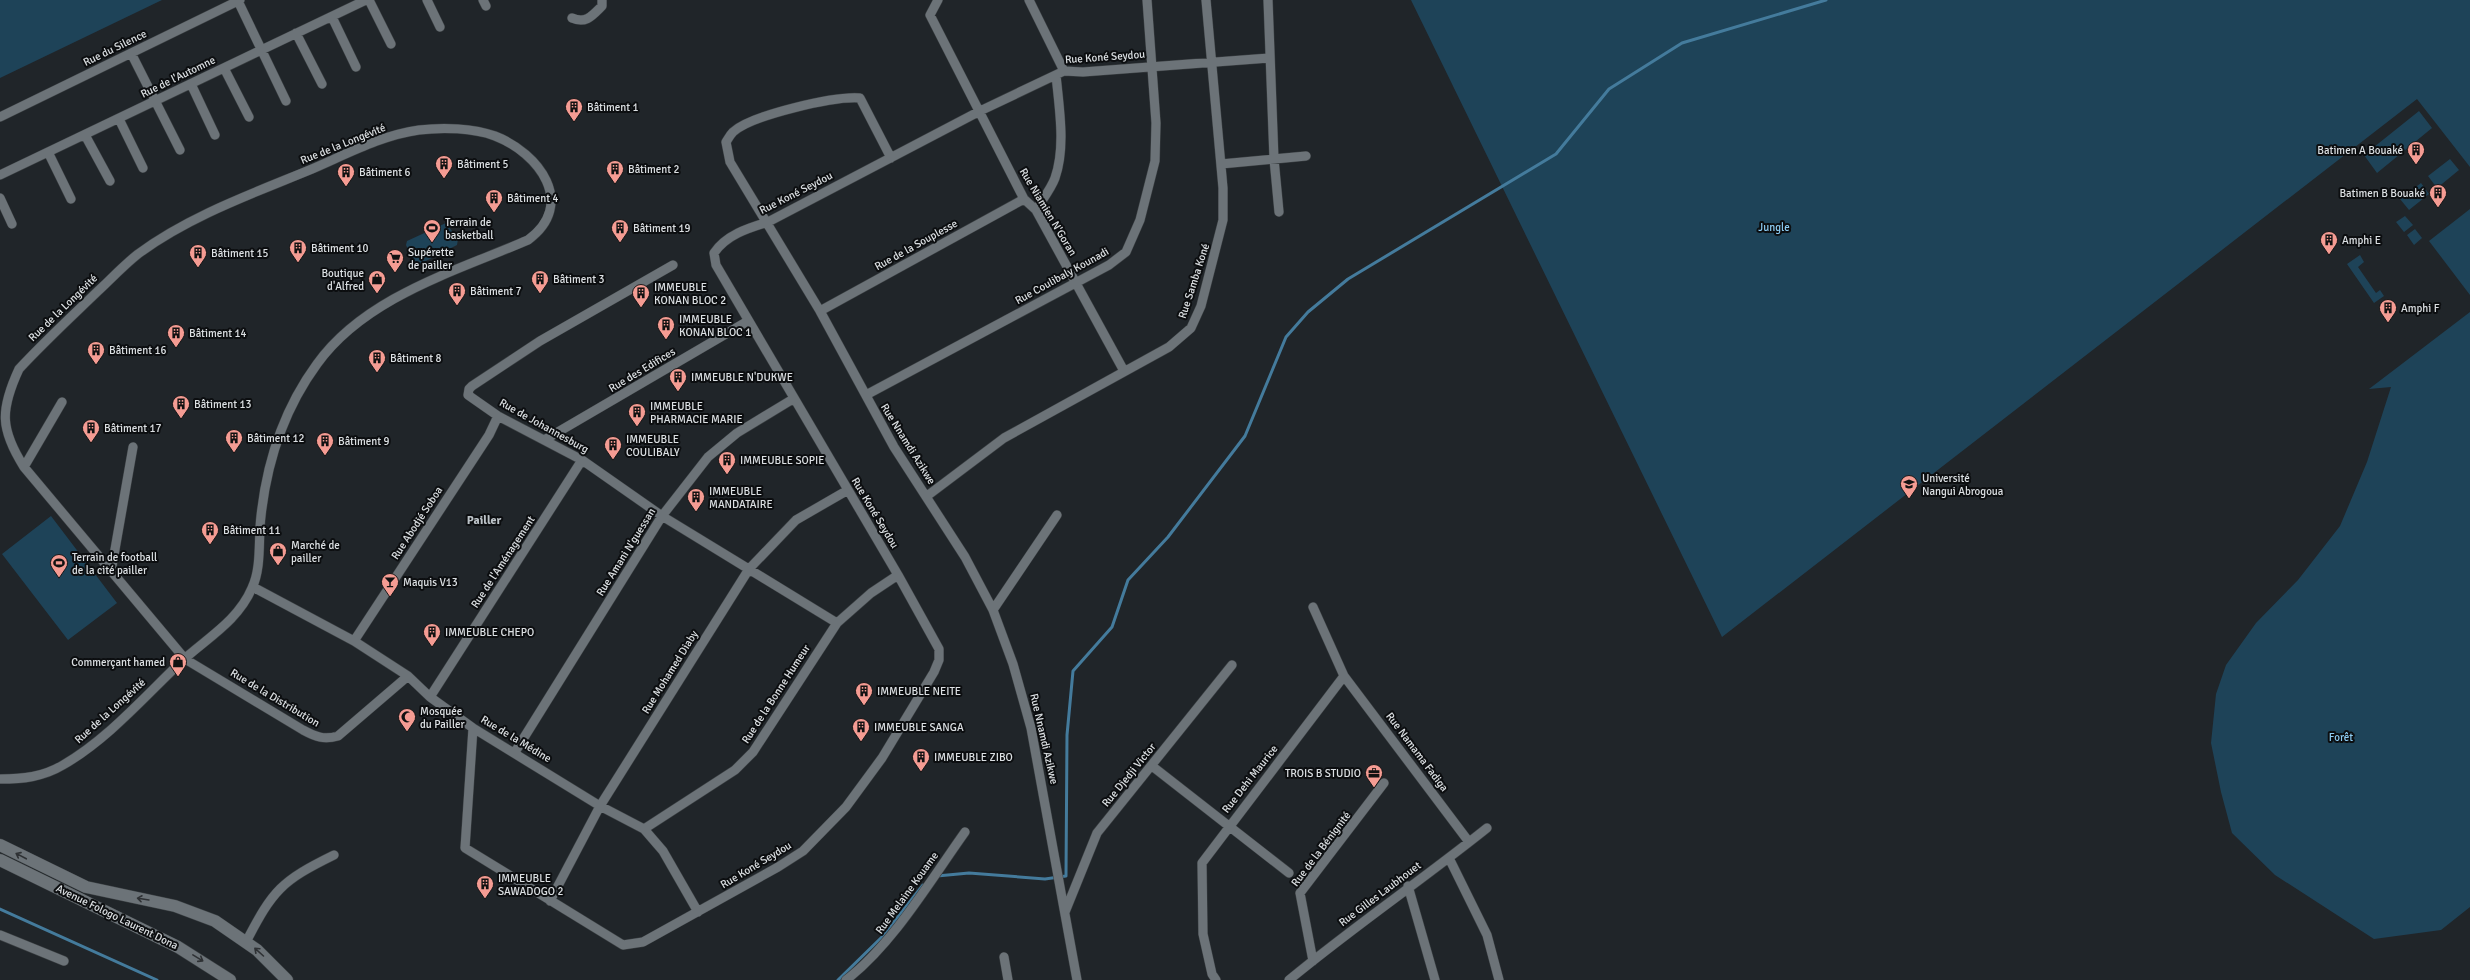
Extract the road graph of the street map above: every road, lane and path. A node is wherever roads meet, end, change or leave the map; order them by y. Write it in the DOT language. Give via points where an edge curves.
graph roads {
  1 [pos="239,0"];
  2 [pos="366,0"];
  3 [pos="369,0"];
  4 [pos="427,0"];
  5 [pos="602,0"];
  6 [pos="938,0"];
  7 [pos="1029,0"];
  8 [pos="1147,0"];
  9 [pos="1206,0"];
  10 [pos="1268,0"];
  11 [pos="332,17"];
  12 [pos="572,18"];
  13 [pos="440,27"];
  14 [pos="296,33"];
  15 [pos="391,44"];
  16 [pos="262,50"];
  17 [pos="131,53"];
  18 [pos="1269,58"];
  19 [pos="1213,61"];
  20 [pos="356,66"];
  21 [pos="1153,66"];
  22 [pos="224,68"];
  23 [pos="1060,73"];
  24 [pos="191,84"];
  25 [pos="322,84"];
  26 [pos="156,101"];
  27 [pos="286,101"];
  28 [pos="980,111"];
  29 [pos="0,117"];
  30 [pos="249,118"];
  31 [pos="119,119"];
  32 [pos="215,134"];
  33 [pos="85,135"];
  34 [pos="180,150"];
  35 [pos="48,152"];
  36 [pos="1306,156"];
  37 [pos="891,158"];
  38 [pos="1274,159"];
  39 [pos="1221,164"];
  40 [pos="143,168"];
  41 [pos="0,175"];
  42 [pos="110,181"];
  43 [pos="0,198"];
  44 [pos="71,199"];
  45 [pos="1024,199"];
  46 [pos="1036,210"];
  47 [pos="1279,212"];
  48 [pos="768,222"];
  49 [pos="12,224"];
  50 [pos="673,264"];
  51 [pos="1076,283"];
  52 [pos="820,311"];
  53 [pos="748,321"];
  54 [pos="1124,372"];
  55 [pos="866,396"];
  56 [pos="793,399"];
  57 [pos="62,402"];
  58 [pos="498,416"];
  59 [pos="546,439"];
  60 [pos="133,447"];
  61 [pos="582,460"];
  62 [pos="24,467"];
  63 [pos="848,490"];
  64 [pos="927,496"];
  65 [pos="1057,515"];
  66 [pos="662,516"];
  67 [pos="749,569"];
  68 [pos="110,572"];
  69 [pos="898,575"];
  70 [pos="253,587"];
  71 [pos="1313,607"];
  72 [pos="993,610"];
  73 [pos="838,623"];
  74 [pos="354,641"];
  75 [pos="184,659"];
  76 [pos="1232,665"];
  77 [pos="408,676"];
  78 [pos="1344,676"];
  79 [pos="430,698"];
  80 [pos="473,728"];
  81 [pos="515,752"];
  82 [pos="1152,766"];
  83 [pos="0,779"];
  84 [pos="1384,783"];
  85 [pos="600,806"];
  86 [pos="1228,827"];
  87 [pos="1487,828"];
  88 [pos="644,829"];
  89 [pos="965,832"];
  90 [pos="1469,842"];
  91 [pos="0,845"];
  92 [pos="334,855"];
  93 [pos="1449,858"];
  94 [pos="0,860"];
  95 [pos="1289,873"];
  96 [pos="1408,886"];
  97 [pos="550,901"];
  98 [pos="698,912"];
  99 [pos="1065,912"];
  100 [pos="0,935"];
  101 [pos="246,942"];
  102 [pos="1004,957"];
  103 [pos="64,961"];
  104 [pos="1313,961"];
  105 [pos="230,980"];
  106 [pos="287,980"];
  107 [pos="846,980"];
  108 [pos="1008,980"];
  109 [pos="1077,980"];
  110 [pos="1216,980"];
  111 [pos="1289,980"];
  112 [pos="1435,980"];
  113 [pos="1499,980"];
  1 -- 16 [label="street"];
  1 -- 17 [label="street, Rue du Silence"];
  2 -- 11 [label="street, Rue de l'Automne"];
  3 -- 15 [label="street"];
  4 -- 13 [label="street"];
  5 -- 12 [label="street" via="602,6 587,20 579,21"];
  6 -- 28 [label="street, Rue Niamien N'Goran" via="930,15"];
  7 -- 23 [label="street"];
  8 -- 21 [label="street, Rue Coulibaly Kounadi"];
  9 -- 19 [label="street, Rue Samba Koné"];
  10 -- 18 [label="street"];
  11 -- 14 [label="street, Rue de l'Automne"];
  11 -- 20 [label="street"];
  14 -- 16 [label="street, Rue de l'Automne"];
  14 -- 25 [label="street"];
  16 -- 22 [label="street, Rue de l'Automne"];
  16 -- 27 [label="street"];
  17 -- 26 [label="street"];
  17 -- 29 [label="street, Rue du Silence"];
  18 -- 19 [label="street, Rue Koné Seydou"];
  18 -- 38 [label="street"];
  19 -- 21 [label="street, Rue Koné Seydou"];
  19 -- 39 [label="street, Rue Samba Koné"];
  21 -- 23 [label="street, Rue Koné Seydou"];
  21 -- 51 [label="street, Rue Coulibaly Kounadi" via="1155,161 1140,220 1126,252 1109,266"];
  22 -- 24 [label="street, Rue de l'Automne"];
  22 -- 30 [label="street"];
  23 -- 28 [label="street, Rue Koné Seydou"];
  23 -- 46 [label="street" via="1058,170"];
  24 -- 26 [label="street, Rue de l'Automne"];
  24 -- 32 [label="street"];
  26 -- 31 [label="street, Rue de l'Automne"];
  26 -- 34 [label="street"];
  28 -- 37 [label="street, Rue Koné Seydou"];
  28 -- 45 [label="street, Rue Niamien N'Goran"];
  31 -- 33 [label="street, Rue de l'Automne"];
  31 -- 40 [label="street"];
  33 -- 35 [label="street, Rue de l'Automne"];
  33 -- 42 [label="street"];
  35 -- 41 [label="street, Rue de l'Automne"];
  35 -- 44 [label="street"];
  36 -- 38 [label="street"];
  37 -- 48 [label="street, Rue Koné Seydou"];
  37 -- 48 [label="street, Rue Nnamdi Azikwe" via="860,98 830,100 772,114 742,126 733,132 726,142 727,153 730,162"];
  38 -- 39 [label="street"];
  38 -- 47 [label="street"];
  39 -- 54 [label="street, Rue Samba Koné" via="1224,220 1201,306 1191,328 1169,347"];
  43 -- 49 [label="street"];
  45 -- 46 [label="street, Rue Niamien N'Goran"];
  45 -- 52 [label="street, Rue de la Souplesse"];
  46 -- 51 [label="street, Rue Niamien N'Goran"];
  48 -- 52 [label="street, Rue Nnamdi Azikwe"];
  48 -- 53 [label="street, Rue Koné Seydou" via="747,228 725,241 714,253 716,265"];
  50 -- 58 [label="street, Rue de Johannesburg" via="540,341 469,389 467,392 471,398"];
  51 -- 54 [label="street, Rue Niamien N'Goran"];
  51 -- 55 [label="street, Rue Coulibaly Kounadi"];
  52 -- 55 [label="street, Rue Nnamdi Azikwe"];
  53 -- 56 [label="street, Rue Koné Seydou"];
  53 -- 59 [label="street, Rue des Edifices"];
  54 -- 64 [label="street, Rue Samba Koné" via="1004,438"];
  55 -- 64 [label="street, Rue Nnamdi Azikwe" via="894,447"];
  56 -- 63 [label="street, Rue Koné Seydou"];
  56 -- 66 [label="street, Rue Amani N'guessan" via="737,433 708,457"];
  57 -- 62 [label="street"];
  58 -- 59 [label="street, Rue de Johannesburg"];
  58 -- 74 [label="street, Rue Abodjé Soboa" via="489,435"];
  59 -- 61 [label="street, Rue de Johannesburg"];
  60 -- 68 [label="street"];
  61 -- 66 [label="street, Rue de Johannesburg"];
  61 -- 79 [label="street, Rue de l'Aménagement"];
  62 -- 68 [label="street, Rue de la Longévité"];
  62 -- 70 [label="street, Rue de la Longévité" via="9,445 2,417 9,388 19,369 48,338 138,254 172,232 211,213 388,138 418,130 471,131 494,136 514,146 539,170 550,189 552,201 549,219 540,231 528,240 422,284 371,314 317,363 286,416 270,464"];
  63 -- 67 [label="street, Rue Mohamed Diaby" via="796,520"];
  63 -- 69 [label="street, Rue Koné Seydou"];
  64 -- 72 [label="street, Rue Nnamdi Azikwe" via="965,557"];
  65 -- 72 [label="street"];
  66 -- 67 [label="street, Rue de Johannesburg"];
  66 -- 81 [label="street, Rue Amani N'guessan"];
  67 -- 73 [label="street, Rue de Johannesburg"];
  67 -- 85 [label="street, Rue Mohamed Diaby"];
  68 -- 75 [label="street, Rue de la Longévité"];
  69 -- 73 [label="street, Rue de la Bonne Humeur" via="871,592"];
  69 -- 98 [label="street, Rue Koné Seydou" via="937,642 939,660 934,672 882,758 846,807 803,850"];
  70 -- 74 [label="street, Rue de la Médine"];
  70 -- 75 [label="street, Rue de la Longévité" via="243,605 232,617"];
  71 -- 78 [label="street"];
  72 -- 99 [label="street, Rue Nnamdi Azikwe" via="1013,664 1031,728"];
  73 -- 88 [label="street, Rue de la Bonne Humeur" via="753,752 735,770"];
  74 -- 77 [label="street, Rue de la Médine"];
  75 -- 77 [label="street, Rue de la Distribution" via="303,730 318,738 328,739 338,736"];
  75 -- 83 [label="street, Rue de la Longévité" via="107,732 62,766 42,776"];
  76 -- 82 [label="street, Rue Djedji Victor"];
  77 -- 79 [label="street, Rue de la Médine"];
  78 -- 86 [label="street, Rue Dehi Maurice"];
  78 -- 90 [label="street, Rue Namama Fadiga"];
  79 -- 80 [label="street, Rue de la Médine"];
  80 -- 81 [label="street, Rue de la Médine"];
  80 -- 97 [label="street, Rue Koné Seydou" via="465,848"];
  81 -- 85 [label="street, Rue de la Médine"];
  82 -- 86 [label="street"];
  82 -- 99 [label="street, Rue Djedji Victor" via="1098,833"];
  84 -- 104 [label="street, Rue de la Bénignité" via="1300,893"];
  85 -- 88 [label="street, Rue de la Médine"];
  85 -- 97 [label="street, Rue Mohamed Diaby"];
  86 -- 95 [label="street"];
  86 -- 110 [label="street, Rue Dehi Maurice" via="1202,863 1203,934 1212,974"];
  87 -- 90 [label="street, Rue Gilles Laubhouet"];
  88 -- 98 [label="street, Rue de la Médine" via="663,851"];
  89 -- 107 [label="street, Rue Melaine Kouame" via="892,935"];
  90 -- 93 [label="street, Rue Gilles Laubhouet"];
  101 -- 91 [label="main road, Avenue Fologo Laurent Dona, one-way" via="215,921 196,913 158,901 86,887"];
  92 -- 101 [label="street" via="301,871 285,883 264,908"];
  93 -- 96 [label="street, Rue Gilles Laubhouet"];
  93 -- 113 [label="street" via="1487,935"];
  94 -- 105 [label="main road, Avenue Fologo Laurent Dona, one-way" via="178,947"];
  96 -- 104 [label="street, Rue Gilles Laubhouet"];
  96 -- 112 [label="street"];
  97 -- 98 [label="street, Rue Koné Seydou" via="623,945 630,946 643,942"];
  99 -- 109 [label="street, Rue Nnamdi Azikwe"];
  100 -- 103 [label="street"];
  106 -- 101 [label="main road, Avenue Fologo Laurent Dona, one-way"];
  102 -- 108 [label="street"];
  104 -- 111 [label="street, Rue Gilles Laubhouet"];
}
